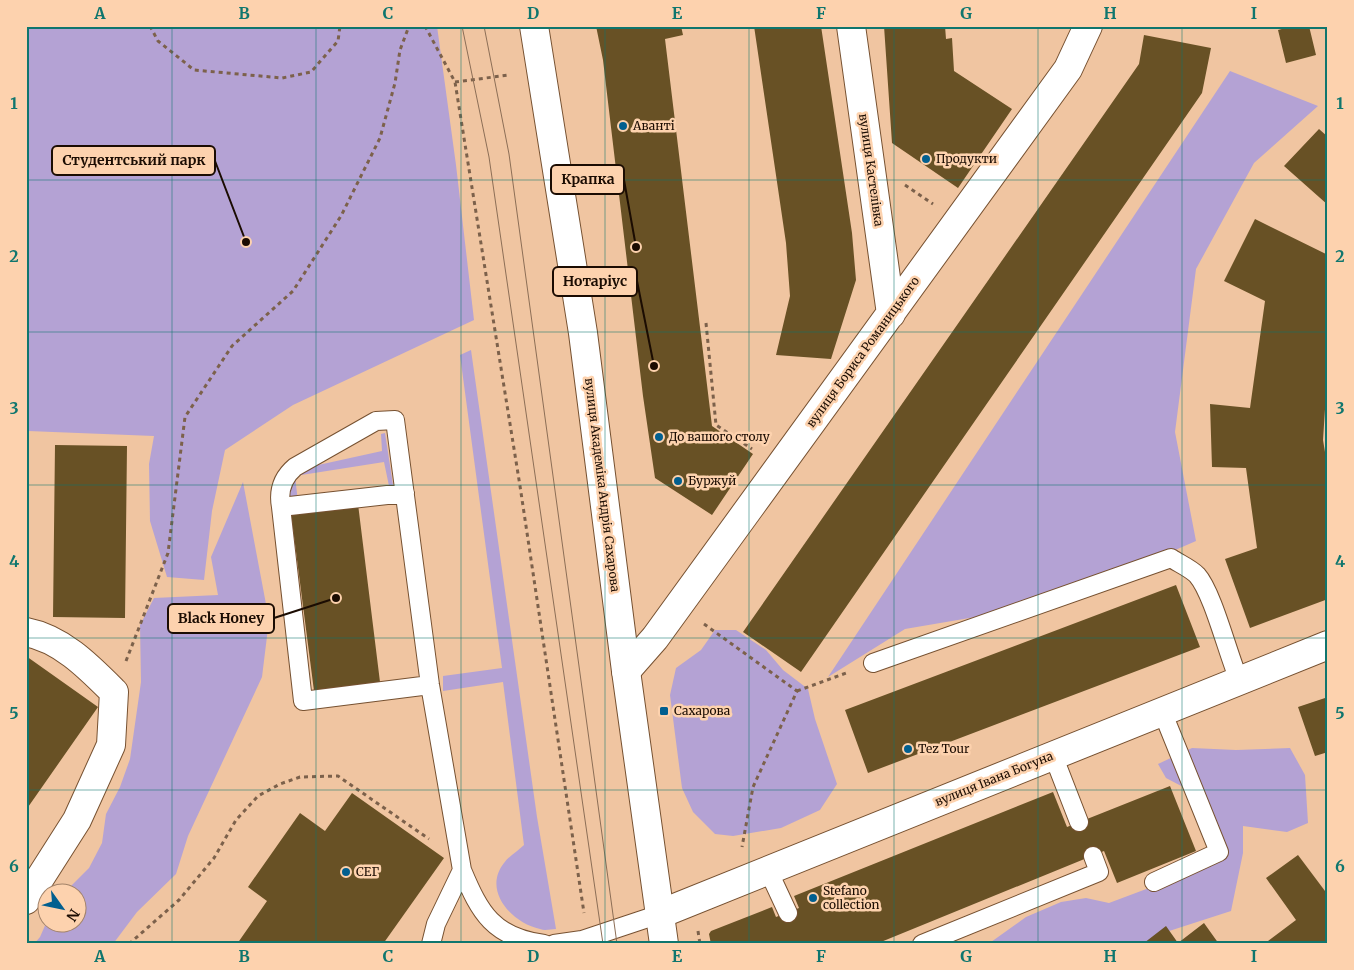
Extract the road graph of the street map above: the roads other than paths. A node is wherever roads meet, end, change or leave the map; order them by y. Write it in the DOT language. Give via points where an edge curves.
graph roads {
  1 [pos="534,26"];
  2 [pos="851,26"];
  3 [pos="1088,26"];
  4 [pos="890,314"];
  5 [pos="405,493"];
  6 [pos="282,507"];
  7 [pos="26,632"];
  8 [pos="1328,645"];
  9 [pos="873,663"];
  10 [pos="626,671"];
  11 [pos="1239,680"];
  12 [pos="430,685"];
  13 [pos="1162,711"];
  14 [pos="1052,755"];
  15 [pos="1079,822"];
  16 [pos="1093,856"];
  17 [pos="768,870"];
  18 [pos="460,873"];
  19 [pos="1154,882"];
  20 [pos="26,900"];
  21 [pos="788,913"];
  22 [pos="660,914"];
  23 [pos="431,944"];
  24 [pos="544,944"];
  25 [pos="554,944"];
  26 [pos="664,944"];
  27 [pos="922,944"];
  1 -- 10 [label="street, вулиця Академіка Андрія Сахарова" via="583,333"];
  2 -- 4 [label="street, вулиця Кастелівка"];
  3 -- 4 [label="street, вулиця Бориса Романицького" via="1068,69"];
  4 -- 10 [label="street, вулиця Бориса Романицького" via="655,638"];
  5 -- 6 [label="lane"];
  5 -- 6 [label="lane" via="395,420 376,421 289,472 281,488"];
  5 -- 12 [label="lane"];
  6 -- 12 [label="lane" via="303,701"];
  7 -- 20 [label="street" via="39,634 79,657 114,692 111,745 77,820"];
  8 -- 11 [label="street, вулиця Івана Богуна"];
  9 -- 11 [label="lane" via="1170,558 1197,575 1208,595"];
  10 -- 22 [label="street, вулиця Академіка Андрія Сахарова"];
  11 -- 13 [label="street, вулиця Івана Богуна"];
  12 -- 18 [label="lane"];
  13 -- 14 [label="street, вулиця Івана Богуна"];
  13 -- 19 [label="lane" via="1219,852"];
  14 -- 15 [label="lane"];
  14 -- 17 [label="street, вулиця Івана Богуна"];
  16 -- 27 [label="lane" via="1099,872"];
  17 -- 21 [label="lane"];
  17 -- 22 [label="street, вулиця Івана Богуна"];
  18 -- 23 [label="lane" via="436,924"];
  18 -- 24 [label="lane" via="477,905 498,928"];
  22 -- 25 [label="lane" via="588,938"];
  22 -- 26 [label="street, вулиця Академіка Андрія Сахарова"];
}
